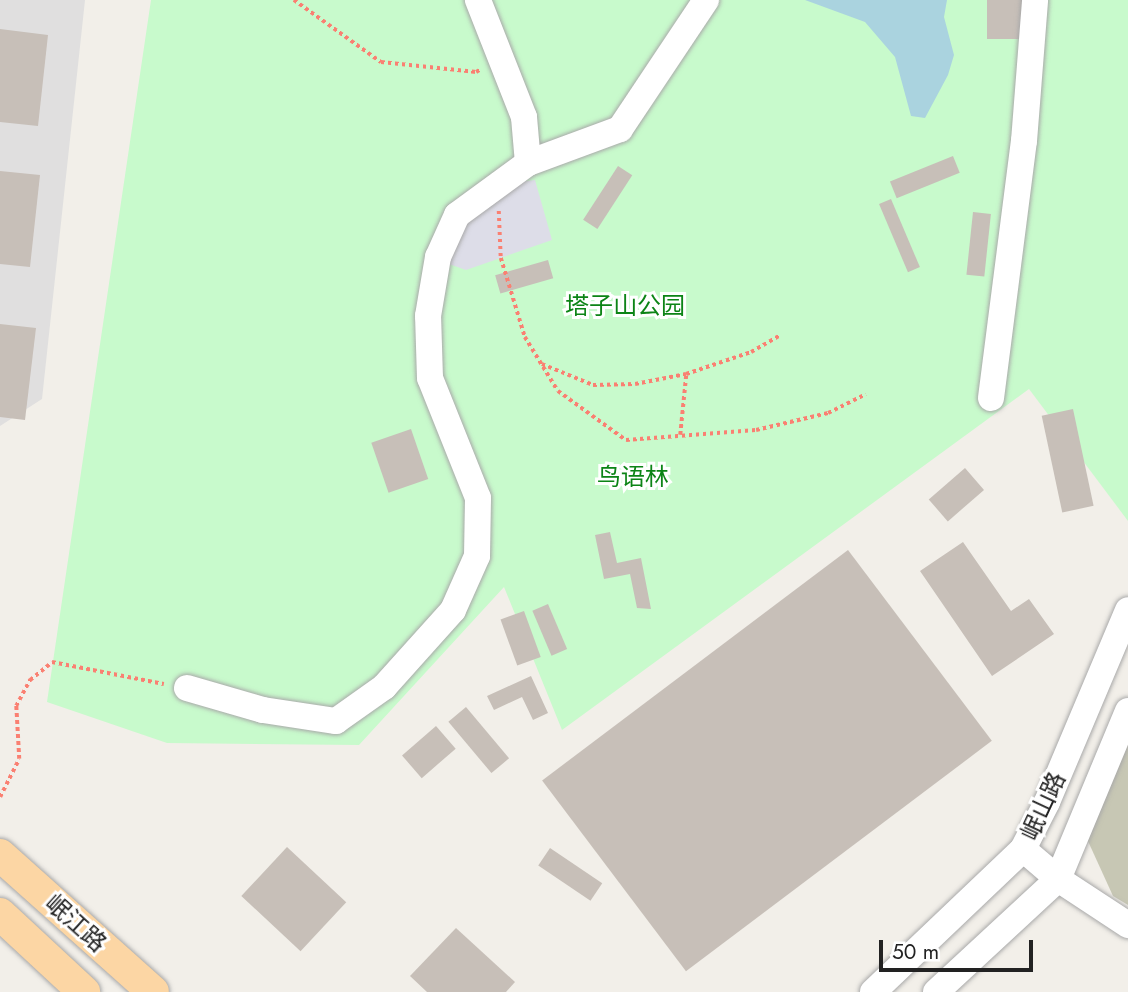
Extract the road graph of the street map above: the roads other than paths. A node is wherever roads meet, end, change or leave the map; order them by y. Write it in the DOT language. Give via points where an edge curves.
graph roads {
  1 [pos="478,0"];
  2 [pos="706,0"];
  3 [pos="1035,0"];
  4 [pos="528,163"];
  5 [pos="991,398"];
  6 [pos="1128,610"];
  7 [pos="187,688"];
  8 [pos="1128,711"];
  9 [pos="1023,849"];
  10 [pos="0,855"];
  11 [pos="1058,879"];
  12 [pos="0,914"];
  13 [pos="1128,925"];
  14 [pos="84,992"];
  15 [pos="153,992"];
  16 [pos="873,992"];
  17 [pos="936,992"];
  1 -- 4 [label="street" via="524,117"];
  2 -- 4 [label="street" via="620,129"];
  3 -- 5 [label="street" via="1024,141"];
  4 -- 7 [label="street" via="457,215 438,257 428,316 430,378 478,498 477,556 453,610 384,687 336,721 263,710"];
  6 -- 9 [label="street, 岷山路"];
  8 -- 11 [label="street, 岷山路"];
  9 -- 11 [label="street"];
  9 -- 16 [label="street, 岷山路"];
  10 -- 15 [label="main road, 岷江路"];
  11 -- 13 [label="street"];
  11 -- 17 [label="street, 岷山路"];
  12 -- 14 [label="main road, 岷江路"];
}
